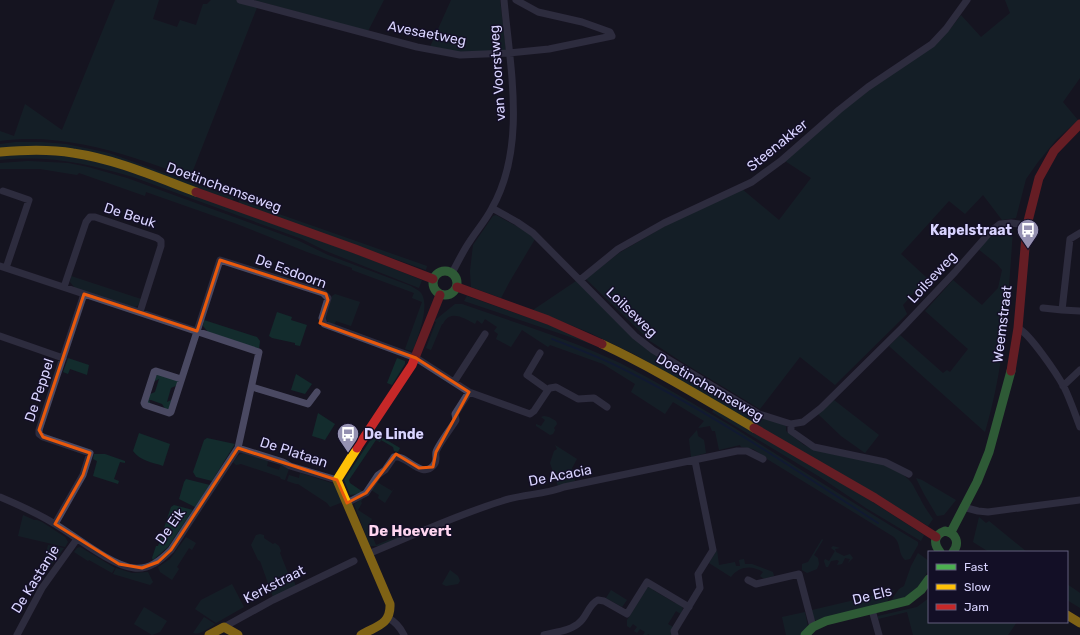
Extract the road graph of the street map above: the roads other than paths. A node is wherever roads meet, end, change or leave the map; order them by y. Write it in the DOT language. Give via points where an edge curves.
graph roads {
  1 [pos="240,0"];
  2 [pos="504,0"];
  3 [pos="516,0"];
  4 [pos="967,0"];
  5 [pos="509,53"];
  6 [pos="1080,124"];
  7 [pos="0,152"];
  8 [pos="4,191"];
  9 [pos="492,208"];
  10 [pos="1027,225"];
  11 [pos="1080,232"];
  12 [pos="3,267"];
  13 [pos="452,273"];
  14 [pos="433,279"];
  15 [pos="580,280"];
  16 [pos="64,287"];
  17 [pos="457,287"];
  18 [pos="84,294"];
  19 [pos="440,295"];
  20 [pos="1043,308"];
  21 [pos="1062,310"];
  22 [pos="1080,311"];
  23 [pos="140,312"];
  24 [pos="1018,328"];
  25 [pos="197,331"];
  26 [pos="485,334"];
  27 [pos="0,336"];
  28 [pos="540,353"];
  29 [pos="63,358"];
  30 [pos="416,358"];
  31 [pos="1080,370"];
  32 [pos="181,379"];
  33 [pos="454,382"];
  34 [pos="1063,386"];
  35 [pos="252,387"];
  36 [pos="548,390"];
  37 [pos="316,392"];
  38 [pos="469,392"];
  39 [pos="607,407"];
  40 [pos="791,424"];
  41 [pos="1080,427"];
  42 [pos="238,448"];
  43 [pos="763,459"];
  44 [pos="695,461"];
  45 [pos="909,474"];
  46 [pos="337,480"];
  47 [pos="0,497"];
  48 [pos="1080,500"];
  49 [pos="347,503"];
  50 [pos="963,507"];
  51 [pos="55,524"];
  52 [pos="951,532"];
  53 [pos="936,537"];
  54 [pos="77,539"];
  55 [pos="938,551"];
  56 [pos="956,551"];
  57 [pos="368,554"];
  58 [pos="354,560"];
  59 [pos="748,580"];
  60 [pos="928,580"];
  61 [pos="689,607"];
  62 [pos="872,610"];
  63 [pos="1068,616"];
  64 [pos="388,618"];
  65 [pos="1080,623"];
  66 [pos="224,627"];
  67 [pos="813,627"];
  68 [pos="17,635"];
  69 [pos="209,635"];
  70 [pos="238,635"];
  71 [pos="361,635"];
  72 [pos="404,635"];
  73 [pos="544,635"];
  74 [pos="675,635"];
  75 [pos="806,635"];
  76 [pos="879,635"];
  1 -- 5 [label="street, Avesaetweg" via="417,47 460,55"];
  2 -- 5 [label="street, van Voorstweg"];
  3 -- 5 [label="street, Avesaetweg" via="538,12 582,22 610,32 612,36 548,49"];
  4 -- 15 [label="street, Steenakker" via="932,44 868,87 752,182 664,223 618,249"];
  5 -- 9 [label="street, van Voorstweg" via="514,130 505,178"];
  6 -- 10 [label="main road, Weemstraat" via="1054,151 1045,165 1039,178"];
  7 -- 14 [label="main road, Doetinchemseweg" via="54,151 96,158 133,169"];
  8 -- 12 [label="street" via="29,200"];
  9 -- 13 [label="street, van Voorstweg"];
  9 -- 15 [label="street, Loilseweg" via="533,233"];
  10 -- 24 [label="main road, Weemstraat"];
  10 -- 40 [label="street, Loilseweg" via="1000,224 991,231 902,328 821,408 803,422"];
  11 -- 21 [label="street" via="1070,239"];
  12 -- 16 [label="street"];
  13 -- 14 [label="main road" via="441,271"];
  13 -- 17 [label="main road" via="456,277"];
  14 -- 19 [label="main road" via="435,291"];
  15 -- 40 [label="street, Loilseweg" via="635,336 653,350 759,414"];
  16 -- 18 [label="street"];
  16 -- 23 [label="street, De Beuk" via="86,222 90,217 96,217 161,241"];
  17 -- 19 [label="main road" via="450,294"];
  17 -- 53 [label="main road, Doetinchemseweg" via="548,320 626,354 875,498"];
  18 -- 23 [label="street"];
  18 -- 29 [label="street, De Peppel"];
  19 -- 30 [label="main road"];
  20 -- 21 [label="street"];
  21 -- 22 [label="street"];
  23 -- 25 [label="street"];
  24 -- 34 [label="street" via="1034,344"];
  24 -- 50 [label="main road, Weemstraat" via="1012,366 989,452"];
  25 -- 30 [label="street, De Esdoorn" via="220,260 323,293 328,298 322,318 324,324"];
  25 -- 32 [label="street"];
  25 -- 35 [label="street, De Eik" via="259,352"];
  26 -- 33 [label="street"];
  27 -- 29 [label="street"];
  28 -- 36 [label="street" via="527,375"];
  29 -- 51 [label="street, De Peppel" via="39,434 90,453 83,475"];
  30 -- 33 [label="street"];
  30 -- 46 [label="main road"];
  31 -- 34 [label="street"];
  32 -- 32 [label="street" via="171,412 145,405 154,372"];
  33 -- 38 [label="street"];
  34 -- 41 [label="street"];
  35 -- 37 [label="street" via="308,404"];
  35 -- 42 [label="street, De Eik"];
  36 -- 38 [label="street" via="530,414"];
  36 -- 39 [label="street" via="556,387 578,399 594,398"];
  38 -- 49 [label="street" via="437,451 433,467 424,470 400,457 394,457 366,493"];
  40 -- 45 [label="street" via="791,431 814,447 885,462"];
  42 -- 46 [label="street, De Plataan"];
  42 -- 54 [label="street, De Eik" via="171,550 158,562 142,568 127,567"];
  43 -- 44 [label="street, De Acacia" via="751,452 743,451"];
  44 -- 57 [label="street, De Acacia" via="508,499"];
  44 -- 61 [label="street" via="713,550 698,574 700,588"];
  46 -- 49 [label="main road, De Plataan"];
  47 -- 51 [label="street, De Eik"];
  48 -- 50 [label="street" via="988,512"];
  49 -- 57 [label="main road, De Plataan"];
  50 -- 52 [label="main road, Weemstraat"];
  51 -- 54 [label="street, De Eik"];
  52 -- 53 [label="main road" via="942,532"];
  52 -- 56 [label="main road" via="957,539"];
  53 -- 55 [label="main road"];
  54 -- 68 [label="street, De Kastanje" via="42,588"];
  57 -- 64 [label="main road, De Plataan" via="390,604"];
  58 -- 66 [label="street, Kerkstraat"];
  59 -- 67 [label="street" via="756,584 799,574"];
  60 -- 62 [label="main road, De Els" via="921,590 907,601"];
  61 -- 73 [label="street" via="647,582 627,614 598,600 577,625"];
  61 -- 74 [label="street" via="674,631"];
  62 -- 67 [label="main road, De Els" via="826,621"];
  62 -- 76 [label="street"];
  63 -- 65 [label="main road"];
  64 -- 71 [label="main road" via="383,624"];
  64 -- 72 [label="street" via="401,628"];
  66 -- 69 [label="main road, Kerkstraat"];
  66 -- 70 [label="main road"];
  67 -- 75 [label="main road, De Els"];
}
